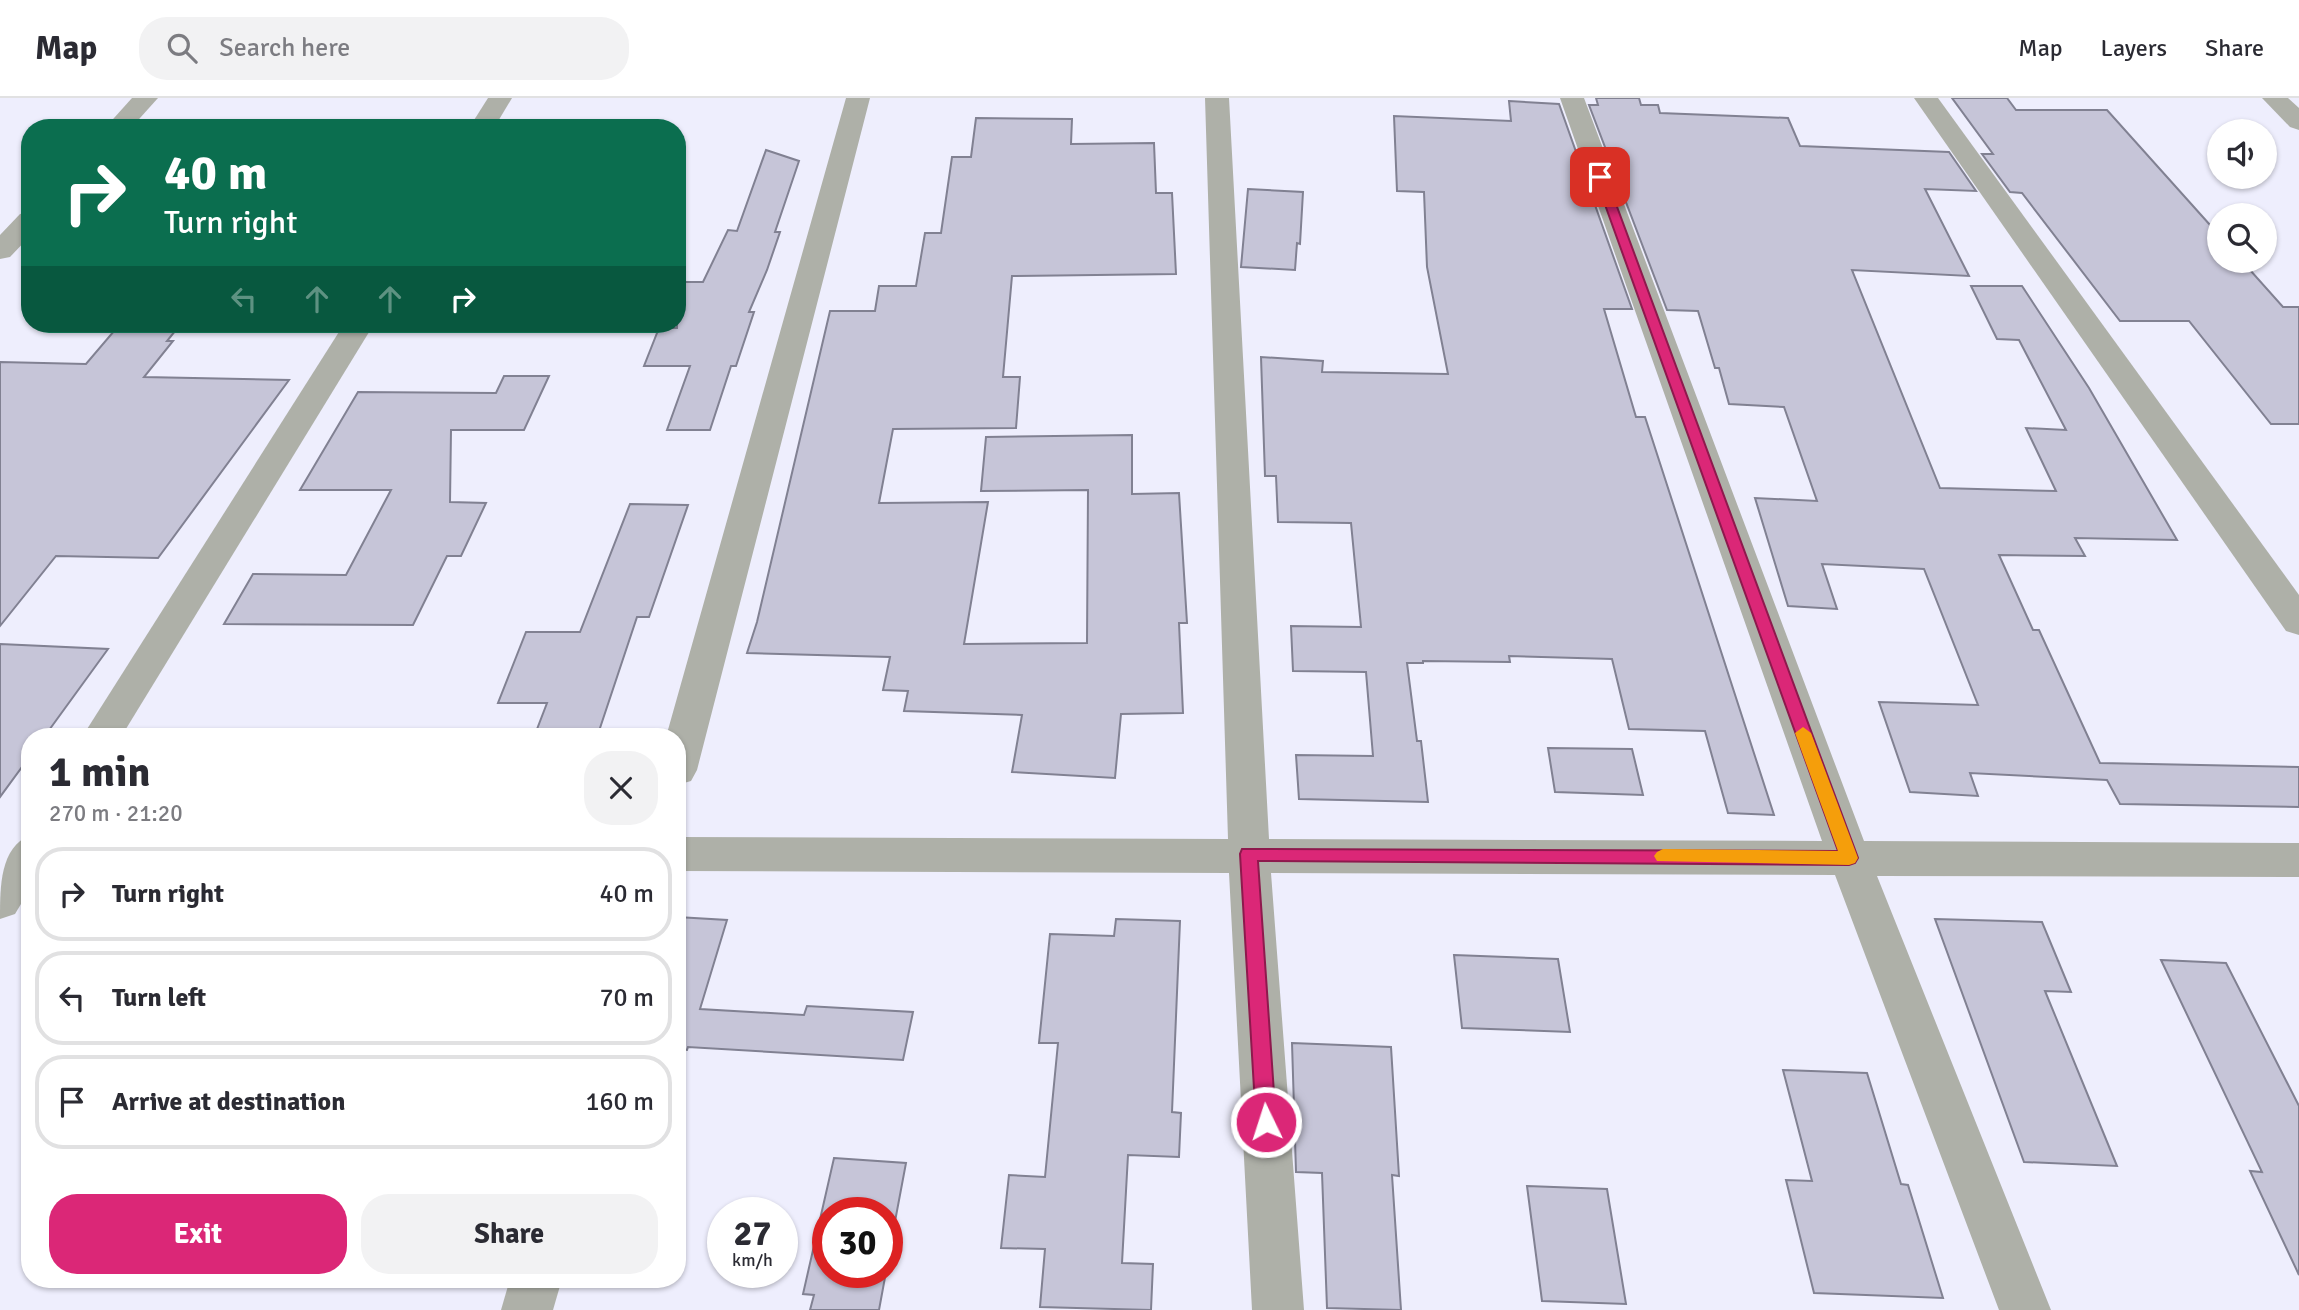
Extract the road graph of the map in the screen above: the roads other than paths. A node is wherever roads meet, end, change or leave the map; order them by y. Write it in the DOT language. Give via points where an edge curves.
graph roads {
  1 [pos="146,98"];
  2 [pos="500,98"];
  3 [pos="858,98"];
  4 [pos="1217,98"];
  5 [pos="1572,98"];
  6 [pos="1926,98"];
  7 [pos="2274,98"];
  8 [pos="126,119"];
  9 [pos="487,119"];
  10 [pos="2299,121"];
  11 [pos="21,229"];
  12 [pos="0,251"];
  13 [pos="353,333"];
  14 [pos="2299,622"];
  15 [pos="108,728"];
  16 [pos="686,737"];
  17 [pos="0,851"];
  18 [pos="21,851"];
  19 [pos="686,854"];
  20 [pos="1249,854"];
  21 [pos="1849,858"];
  22 [pos="2299,860"];
  23 [pos="21,866"];
  24 [pos="0,901"];
  25 [pos="533,1288"];
  26 [pos="527,1310"];
  27 [pos="1278,1310"];
  28 [pos="2025,1310"];
  1 -- 8 [label="street"];
  2 -- 9 [label="street"];
  3 -- 16 [label="street"];
  4 -- 20 [label="street"];
  5 -- 21 [label="street"];
  6 -- 14 [label="street"];
  7 -- 10 [label="street"];
  11 -- 12 [label="street"];
  13 -- 15 [label="street"];
  17 -- 18 [label="street"];
  19 -- 20 [label="street"];
  20 -- 21 [label="street"];
  20 -- 27 [label="street"];
  21 -- 22 [label="street"];
  21 -- 28 [label="street"];
  23 -- 24 [label="street"];
  25 -- 26 [label="street"];
}
